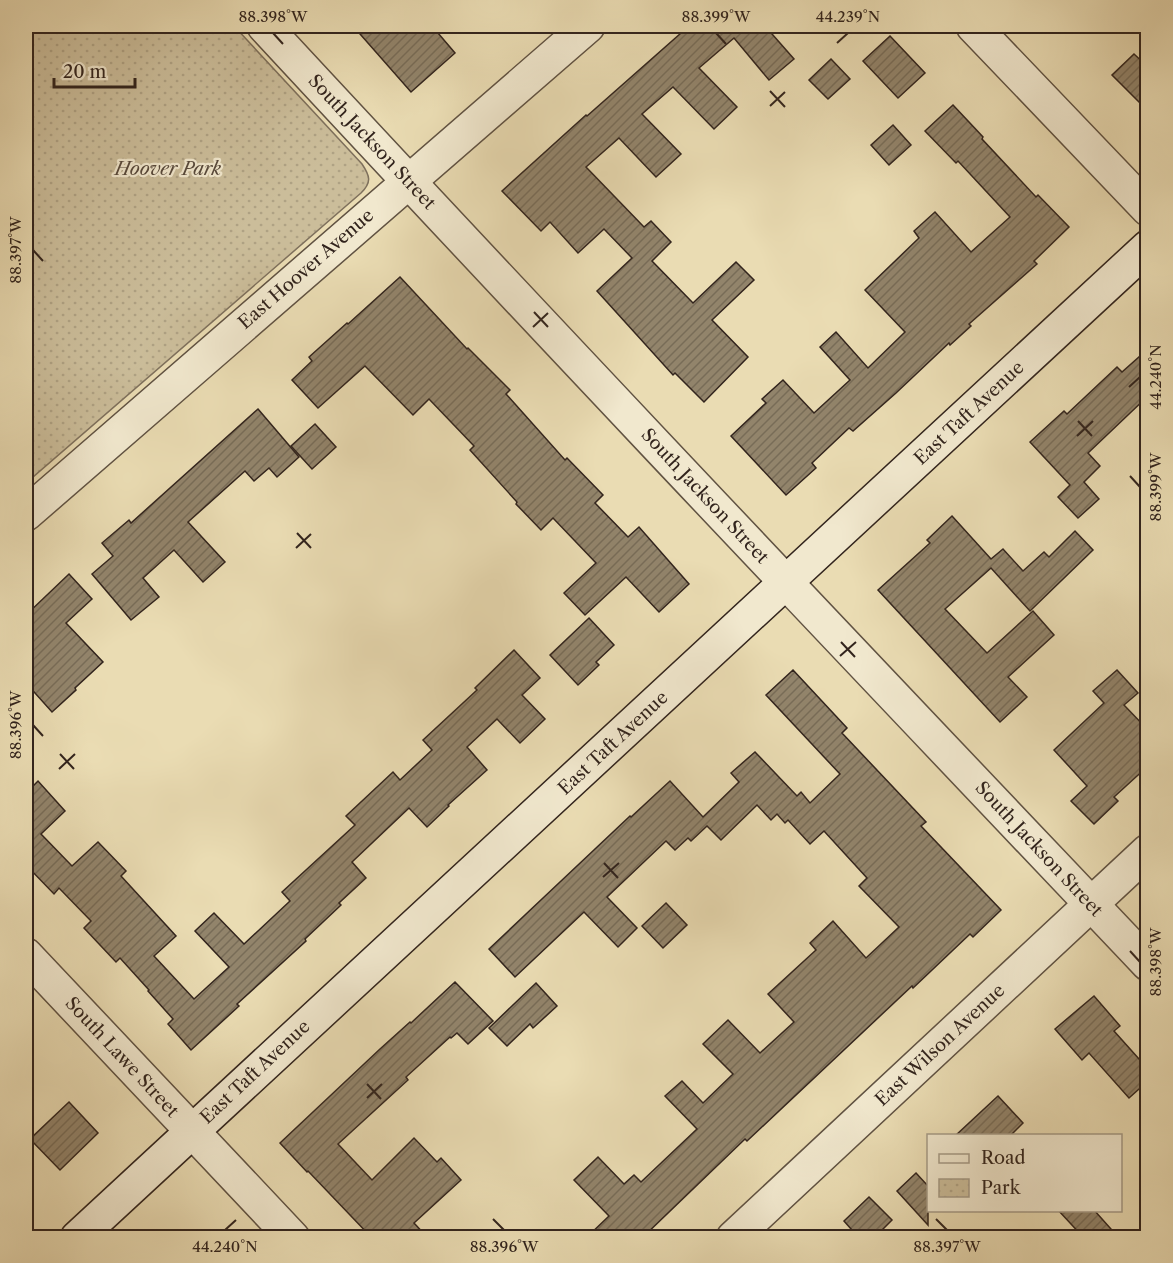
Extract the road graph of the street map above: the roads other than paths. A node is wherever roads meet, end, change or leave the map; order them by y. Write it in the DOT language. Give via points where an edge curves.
graph roads {
  1 [pos="264,26"];
  2 [pos="588,26"];
  3 [pos="973,26"];
  4 [pos="408,181"];
  5 [pos="1148,208"];
  6 [pos="1148,248"];
  7 [pos="26,514"];
  8 [pos="786,582"];
  9 [pos="1148,851"];
  10 [pos="1092,904"];
  11 [pos="26,955"];
  12 [pos="1148,964"];
  13 [pos="192,1131"];
  14 [pos="77,1238"];
  15 [pos="292,1238"];
  16 [pos="733,1238"];
  1 -- 4 [label="street, South Jackson Street"];
  2 -- 4 [label="street, East Hoover Avenue"];
  3 -- 5 [label="street"];
  4 -- 7 [label="street, East Hoover Avenue"];
  4 -- 8 [label="street, South Jackson Street"];
  6 -- 8 [label="street, East Taft Avenue"];
  8 -- 10 [label="street, South Jackson Street"];
  8 -- 13 [label="street, East Taft Avenue"];
  9 -- 10 [label="street, East Wilson Avenue"];
  10 -- 12 [label="street, South Jackson Street"];
  10 -- 16 [label="street, East Wilson Avenue"];
  11 -- 13 [label="street, South Lawe Street"];
  13 -- 14 [label="street, East Taft Avenue"];
  13 -- 15 [label="street, South Lawe Street"];
}
